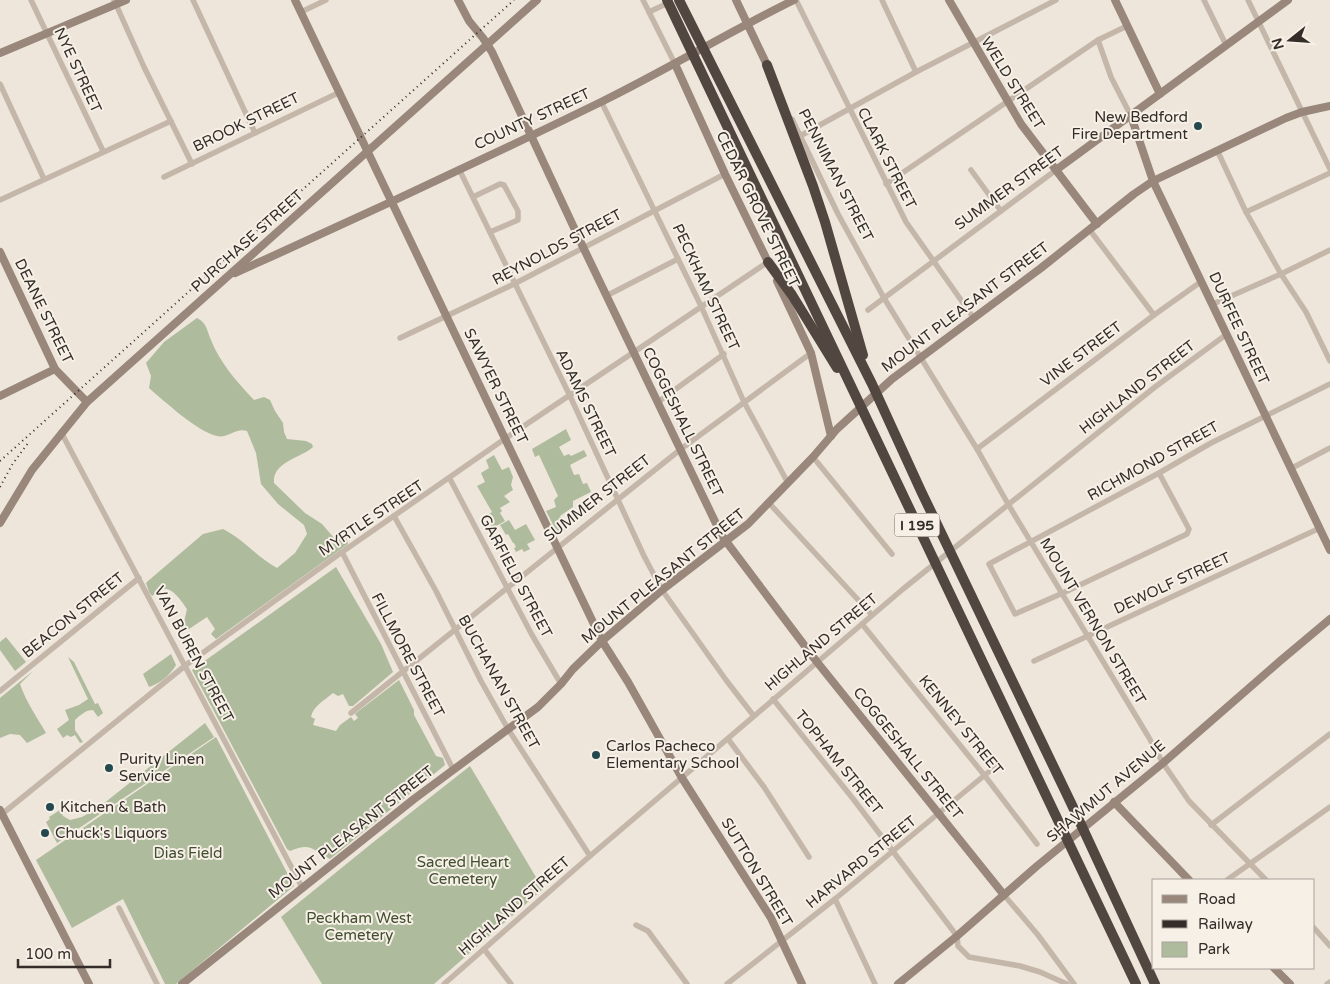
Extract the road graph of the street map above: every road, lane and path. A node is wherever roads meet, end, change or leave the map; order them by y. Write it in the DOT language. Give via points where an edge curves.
graph roads {
  1 [pos="31,0"];
  2 [pos="126,0"];
  3 [pos="192,0"];
  4 [pos="295,0"];
  5 [pos="326,0"];
  6 [pos="458,0"];
  7 [pos="537,0"];
  8 [pos="643,0"];
  9 [pos="667,0"];
  10 [pos="674,0"];
  11 [pos="680,0"];
  12 [pos="736,0"];
  13 [pos="795,0"];
  14 [pos="882,0"];
  15 [pos="948,0"];
  16 [pos="1056,0"];
  17 [pos="1115,0"];
  18 [pos="1204,0"];
  19 [pos="1248,0"];
  20 [pos="1288,0"];
  21 [pos="115,2"];
  22 [pos="301,12"];
  23 [pos="649,12"];
  24 [pos="1259,22"];
  25 [pos="747,25"];
  26 [pos="1127,26"];
  27 [pos="47,33"];
  28 [pos="1098,40"];
  29 [pos="488,44"];
  30 [pos="973,44"];
  31 [pos="1226,45"];
  32 [pos="0,53"];
  33 [pos="675,64"];
  34 [pos="766,65"];
  35 [pos="916,72"];
  36 [pos="0,84"];
  37 [pos="340,92"];
  38 [pos="1160,94"];
  39 [pos="602,101"];
  40 [pos="1007,102"];
  41 [pos="1330,106"];
  42 [pos="849,109"];
  43 [pos="1302,112"];
  44 [pos="1131,116"];
  45 [pos="170,121"];
  46 [pos="255,133"];
  47 [pos="531,135"];
  48 [pos="800,136"];
  49 [pos="1217,150"];
  50 [pos="103,151"];
  51 [pos="368,151"];
  52 [pos="192,164"];
  53 [pos="459,169"];
  54 [pos="1330,169"];
  55 [pos="971,170"];
  56 [pos="1056,170"];
  57 [pos="1330,173"];
  58 [pos="725,174"];
  59 [pos="164,177"];
  60 [pos="44,179"];
  61 [pos="1153,181"];
  62 [pos="886,184"];
  63 [pos="473,197"];
  64 [pos="0,200"];
  65 [pos="392,201"];
  66 [pos="656,210"];
  67 [pos="1001,211"];
  68 [pos="1246,212"];
  69 [pos="1097,224"];
  70 [pos="1089,229"];
  71 [pos="490,232"];
  72 [pos="267,240"];
  73 [pos="583,247"];
  74 [pos="1330,250"];
  75 [pos="0,252"];
  76 [pos="276,254"];
  77 [pos="678,259"];
  78 [pos="933,260"];
  79 [pos="768,262"];
  80 [pos="2,263"];
  81 [pos="1281,274"];
  82 [pos="229,276"];
  83 [pos="1202,281"];
  84 [pos="514,284"];
  85 [pos="606,296"];
  86 [pos="884,298"];
  87 [pos="1213,304"];
  88 [pos="701,306"];
  89 [pos="868,310"];
  90 [pos="1154,315"];
  91 [pos="447,316"];
  92 [pos="973,318"];
  93 [pos="1227,334"];
  94 [pos="400,338"];
  95 [pos="634,352"];
  96 [pos="811,353"];
  97 [pos="724,354"];
  98 [pos="920,358"];
  99 [pos="1330,361"];
  100 [pos="56,369"];
  101 [pos="872,384"];
  102 [pos="1330,384"];
  103 [pos="0,396"];
  104 [pos="570,396"];
  105 [pos="856,398"];
  106 [pos="88,402"];
  107 [pos="658,402"];
  108 [pos="744,402"];
  109 [pos="1265,414"];
  110 [pos="61,432"];
  111 [pos="831,436"];
  112 [pos="506,438"];
  113 [pos="977,448"];
  114 [pos="1330,448"];
  115 [pos="681,449"];
  116 [pos="813,457"];
  117 [pos="1292,468"];
  118 [pos="1160,473"];
  119 [pos="450,479"];
  120 [pos="788,483"];
  121 [pos="618,500"];
  122 [pos="769,503"];
  123 [pos="1008,504"];
  124 [pos="394,516"];
  125 [pos="0,524"];
  126 [pos="1320,528"];
  127 [pos="726,542"];
  128 [pos="1031,542"];
  129 [pos="556,547"];
  130 [pos="1330,550"];
  131 [pos="342,552"];
  132 [pos="892,554"];
  133 [pos="139,578"];
  134 [pos="507,587"];
  135 [pos="662,590"];
  136 [pos="1062,593"];
  137 [pos="872,615"];
  138 [pos="1330,619"];
  139 [pos="862,624"];
  140 [pos="454,629"];
  141 [pos="1087,636"];
  142 [pos="602,641"];
  143 [pos="1034,661"];
  144 [pos="817,662"];
  145 [pos="186,666"];
  146 [pos="404,671"];
  147 [pos="561,684"];
  148 [pos="0,691"];
  149 [pos="773,699"];
  150 [pos="351,713"];
  151 [pos="753,715"];
  152 [pos="508,729"];
  153 [pos="1330,734"];
  154 [pos="728,739"];
  155 [pos="1163,763"];
  156 [pos="997,765"];
  157 [pos="453,769"];
  158 [pos="985,776"];
  159 [pos="682,778"];
  160 [pos="1114,802"];
  161 [pos="1330,807"];
  162 [pos="1,812"];
  163 [pos="939,815"];
  164 [pos="1211,825"];
  165 [pos="1037,844"];
  166 [pos="893,851"];
  167 [pos="590,856"];
  168 [pos="809,857"];
  169 [pos="1250,865"];
  170 [pos="1188,879"];
  171 [pos="1229,879"];
  172 [pos="1265,879"];
  173 [pos="303,889"];
  174 [pos="1004,895"];
  175 [pos="835,899"];
  176 [pos="120,908"];
  177 [pos="636,925"];
  178 [pos="1315,929"];
  179 [pos="957,936"];
  180 [pos="783,942"];
  181 [pos="1330,946"];
  182 [pos="484,949"];
  183 [pos="1275,969"];
  184 [pos="89,984"];
  185 [pos="157,984"];
  186 [pos="182,984"];
  187 [pos="444,984"];
  188 [pos="511,984"];
  189 [pos="687,984"];
  190 [pos="727,984"];
  191 [pos="802,984"];
  192 [pos="875,984"];
  193 [pos="898,984"];
  194 [pos="1067,984"];
  195 [pos="1074,984"];
  196 [pos="1136,984"];
  197 [pos="1155,984"];
  198 [pos="1290,984"];
  1 -- 27 [label="street, NYE STREET"];
  2 -- 21 [label="main road"];
  3 -- 46 [label="street"];
  4 -- 22 [label="main road, SAWYER STREET"];
  5 -- 22 [label="street"];
  6 -- 29 [label="main road, COGGESHALL STREET" via="469,21"];
  7 -- 29 [label="main road, PURCHASE STREET"];
  8 -- 23 [label="street, CEDAR GROVE STREET"];
  9 -- 105 [label="highway, I 195"];
  10 -- 23 [label="street"];
  11 -- 101 [label="highway, I 195"];
  12 -- 25 [label="main road, PENNIMAN STREET"];
  13 -- 25 [label="main road, COUNTY STREET"];
  13 -- 42 [label="street, CLARK STREET"];
  14 -- 35 [label="street"];
  15 -- 30 [label="main road, WELD STREET"];
  16 -- 30 [label="street"];
  17 -- 26 [label="main road"];
  18 -- 31 [label="street"];
  19 -- 24 [label="street"];
  20 -- 24 [label="main road, SUMMER STREET"];
  21 -- 27 [label="main road"];
  21 -- 45 [label="street"];
  22 -- 37 [label="main road, SAWYER STREET"];
  23 -- 33 [label="street, CEDAR GROVE STREET"];
  24 -- 31 [label="main road, SUMMER STREET"];
  24 -- 43 [label="street"];
  25 -- 33 [label="main road, COUNTY STREET"];
  25 -- 34 [label="main road, PENNIMAN STREET"];
  26 -- 28 [label="street"];
  26 -- 38 [label="main road"];
  27 -- 32 [label="main road"];
  27 -- 50 [label="street, NYE STREET"];
  28 -- 40 [label="street"];
  28 -- 44 [label="street" via="1111,77"];
  29 -- 47 [label="main road, COGGESHALL STREET"];
  29 -- 51 [label="main road, PURCHASE STREET"];
  30 -- 35 [label="street"];
  30 -- 40 [label="main road, WELD STREET"];
  31 -- 38 [label="main road, SUMMER STREET"];
  33 -- 39 [label="main road, COUNTY STREET"];
  33 -- 58 [label="main road, CEDAR GROVE STREET"];
  34 -- 48 [label="street, PENNIMAN STREET"];
  34 -- 101 [label="highway" via="825,222"];
  35 -- 42 [label="street"];
  36 -- 60 [label="street"];
  37 -- 46 [label="street, BROOK STREET"];
  37 -- 51 [label="main road, SAWYER STREET"];
  38 -- 44 [label="main road, SUMMER STREET"];
  39 -- 47 [label="main road, COUNTY STREET"];
  39 -- 66 [label="street, PECKHAM STREET"];
  40 -- 56 [label="main road, WELD STREET"];
  40 -- 62 [label="street"];
  41 -- 43 [label="main road, MOUNT PLEASANT STREET"];
  42 -- 48 [label="street"];
  42 -- 62 [label="street, CLARK STREET"];
  43 -- 49 [label="main road, MOUNT PLEASANT STREET"];
  43 -- 54 [label="street"];
  44 -- 56 [label="main road, SUMMER STREET"];
  44 -- 61 [label="main road, DURFEE STREET"];
  45 -- 50 [label="street"];
  45 -- 52 [label="street"];
  46 -- 52 [label="street, BROOK STREET"];
  47 -- 53 [label="main road, COUNTY STREET"];
  47 -- 73 [label="main road, COGGESHALL STREET"];
  48 -- 86 [label="street, PENNIMAN STREET"];
  49 -- 61 [label="main road, MOUNT PLEASANT STREET"];
  49 -- 68 [label="street"];
  50 -- 60 [label="street"];
  51 -- 65 [label="main road, SAWYER STREET"];
  51 -- 72 [label="main road, PURCHASE STREET"];
  52 -- 59 [label="street, BROOK STREET"];
  53 -- 63 [label="street, ADAMS STREET"];
  53 -- 65 [label="main road, COUNTY STREET"];
  55 -- 67 [label="street"];
  56 -- 67 [label="street, SUMMER STREET"];
  56 -- 69 [label="main road, WELD STREET"];
  57 -- 68 [label="street"];
  58 -- 66 [label="street, REYNOLDS STREET"];
  58 -- 79 [label="main road, CEDAR GROVE STREET"];
  60 -- 64 [label="street"];
  61 -- 69 [label="main road, MOUNT PLEASANT STREET"];
  61 -- 83 [label="main road, DURFEE STREET"];
  62 -- 78 [label="street, CLARK STREET" via="906,222"];
  63 -- 71 [label="street, ADAMS STREET"];
  63 -- 71 [label="street" via="500,184 518,211 518,220"];
  65 -- 76 [label="main road, COUNTY STREET"];
  65 -- 91 [label="main road, SAWYER STREET"];
  66 -- 73 [label="street, REYNOLDS STREET"];
  66 -- 77 [label="street, PECKHAM STREET"];
  67 -- 78 [label="street, SUMMER STREET"];
  68 -- 81 [label="street"];
  69 -- 70 [label="main road, MOUNT PLEASANT STREET"];
  70 -- 90 [label="street"];
  70 -- 92 [label="main road, MOUNT PLEASANT STREET"];
  71 -- 84 [label="street, ADAMS STREET"];
  72 -- 76 [label="main road"];
  72 -- 82 [label="main road, PURCHASE STREET"];
  73 -- 84 [label="street, REYNOLDS STREET"];
  73 -- 85 [label="main road, COGGESHALL STREET"];
  74 -- 81 [label="street"];
  75 -- 80 [label="main road, DEANE STREET"];
  76 -- 82 [label="main road, COUNTY STREET"];
  77 -- 85 [label="street"];
  77 -- 88 [label="street, PECKHAM STREET"];
  78 -- 86 [label="street, SUMMER STREET"];
  78 -- 92 [label="street, CLARK STREET"];
  79 -- 88 [label="street, MYRTLE STREET"];
  79 -- 96 [label="main road, CEDAR GROVE STREET"];
  79 -- 105 [label="highway"];
  80 -- 100 [label="main road, DEANE STREET"];
  81 -- 87 [label="street"];
  81 -- 99 [label="street" via="1306,312"];
  82 -- 106 [label="main road, PURCHASE STREET"];
  83 -- 87 [label="main road, DURFEE STREET"];
  83 -- 90 [label="street, VINE STREET"];
  84 -- 91 [label="street, REYNOLDS STREET"];
  84 -- 104 [label="street, ADAMS STREET"];
  85 -- 95 [label="main road, COGGESHALL STREET"];
  86 -- 89 [label="street, SUMMER STREET"];
  86 -- 98 [label="street, PENNIMAN STREET"];
  87 -- 93 [label="main road, DURFEE STREET"];
  88 -- 95 [label="street, MYRTLE STREET"];
  88 -- 97 [label="street, PECKHAM STREET"];
  90 -- 113 [label="street, VINE STREET"];
  91 -- 94 [label="street, REYNOLDS STREET"];
  91 -- 112 [label="main road, SAWYER STREET"];
  92 -- 98 [label="main road, MOUNT PLEASANT STREET"];
  93 -- 109 [label="main road, DURFEE STREET"];
  93 -- 123 [label="street, HIGHLAND STREET"];
  95 -- 104 [label="street, MYRTLE STREET"];
  95 -- 107 [label="main road, COGGESHALL STREET"];
  96 -- 108 [label="street, SUMMER STREET"];
  96 -- 111 [label="main road, CEDAR GROVE STREET"];
  97 -- 107 [label="street"];
  97 -- 108 [label="street, PECKHAM STREET"];
  98 -- 111 [label="main road, MOUNT PLEASANT STREET"];
  98 -- 113 [label="street, MOUNT VERNON STREET"];
  100 -- 103 [label="main road"];
  100 -- 106 [label="main road, DEANE STREET"];
  101 -- 197 [label="highway, I 195"];
  102 -- 109 [label="street, RICHMOND STREET"];
  104 -- 112 [label="street, MYRTLE STREET"];
  104 -- 121 [label="street, ADAMS STREET"];
  105 -- 196 [label="highway, I 195"];
  106 -- 110 [label="main road, PURCHASE STREET"];
  107 -- 115 [label="main road, COGGESHALL STREET"];
  108 -- 115 [label="street, SUMMER STREET"];
  108 -- 120 [label="street, PECKHAM STREET"];
  109 -- 117 [label="main road, DURFEE STREET"];
  109 -- 118 [label="street, RICHMOND STREET"];
  110 -- 125 [label="main road, PURCHASE STREET" via="32,470"];
  110 -- 133 [label="street, VAN BUREN STREET"];
  111 -- 116 [label="main road, MOUNT PLEASANT STREET"];
  112 -- 119 [label="street, MYRTLE STREET"];
  112 -- 129 [label="main road, SAWYER STREET"];
  113 -- 123 [label="street, MOUNT VERNON STREET"];
  114 -- 117 [label="street"];
  115 -- 121 [label="street, SUMMER STREET"];
  115 -- 127 [label="main road, COGGESHALL STREET"];
  116 -- 120 [label="main road, MOUNT PLEASANT STREET"];
  116 -- 132 [label="street"];
  117 -- 126 [label="main road, DURFEE STREET"];
  118 -- 128 [label="street, RICHMOND STREET"];
  118 -- 136 [label="street" via="1189,529 1186,534"];
  119 -- 124 [label="street, MYRTLE STREET"];
  119 -- 134 [label="street, GARFIELD STREET"];
  120 -- 122 [label="main road, MOUNT PLEASANT STREET"];
  121 -- 129 [label="street, SUMMER STREET"];
  121 -- 135 [label="street, ADAMS STREET"];
  122 -- 127 [label="main road, MOUNT PLEASANT STREET"];
  122 -- 137 [label="street"];
  123 -- 128 [label="street, MOUNT VERNON STREET"];
  123 -- 137 [label="street, HIGHLAND STREET"];
  124 -- 131 [label="street, MYRTLE STREET"];
  124 -- 140 [label="street, BUCHANAN STREET"];
  126 -- 130 [label="main road, DURFEE STREET"];
  126 -- 141 [label="street, DEWOLF STREET"];
  127 -- 135 [label="main road, MOUNT PLEASANT STREET"];
  127 -- 144 [label="main road, COGGESHALL STREET"];
  128 -- 136 [label="street, MOUNT VERNON STREET"];
  128 -- 136 [label="street, RICHMOND STREET" via="989,564 1015,614"];
  129 -- 134 [label="street, SUMMER STREET"];
  129 -- 142 [label="main road, SAWYER STREET"];
  131 -- 145 [label="street, MYRTLE STREET"];
  131 -- 146 [label="street, FILLMORE STREET"];
  133 -- 145 [label="street, VAN BUREN STREET"];
  133 -- 148 [label="street, BEACON STREET"];
  134 -- 140 [label="street, SUMMER STREET"];
  134 -- 147 [label="street, GARFIELD STREET"];
  135 -- 142 [label="main road, MOUNT PLEASANT STREET"];
  135 -- 151 [label="street, ADAMS STREET"];
  136 -- 141 [label="street, MOUNT VERNON STREET"];
  137 -- 139 [label="street, HIGHLAND STREET"];
  138 -- 155 [label="main road, SHAWMUT AVENUE"];
  139 -- 144 [label="street, HIGHLAND STREET"];
  139 -- 158 [label="street, KENNEY STREET"];
  140 -- 146 [label="street, SUMMER STREET"];
  140 -- 152 [label="street, BUCHANAN STREET"];
  141 -- 143 [label="street, DEWOLF STREET"];
  141 -- 155 [label="street, MOUNT VERNON STREET"];
  142 -- 147 [label="main road, MOUNT PLEASANT STREET"];
  142 -- 159 [label="main road, SAWYER STREET"];
  144 -- 149 [label="street, HIGHLAND STREET"];
  144 -- 163 [label="main road, COGGESHALL STREET"];
  145 -- 162 [label="street, MYRTLE STREET"];
  145 -- 173 [label="street, VAN BUREN STREET"];
  146 -- 150 [label="street, SUMMER STREET"];
  146 -- 157 [label="street, FILLMORE STREET"];
  147 -- 152 [label="main road, MOUNT PLEASANT STREET" via="538,707"];
  149 -- 151 [label="street, HIGHLAND STREET"];
  149 -- 166 [label="street, TOPHAM STREET"];
  151 -- 154 [label="street, HIGHLAND STREET"];
  152 -- 157 [label="main road, MOUNT PLEASANT STREET"];
  152 -- 167 [label="street, BUCHANAN STREET"];
  153 -- 164 [label="street"];
  154 -- 159 [label="street, HIGHLAND STREET"];
  154 -- 168 [label="street" via="764,787"];
  155 -- 160 [label="main road, SHAWMUT AVENUE"];
  155 -- 164 [label="street, MOUNT VERNON STREET"];
  156 -- 158 [label="street, HARVARD STREET"];
  157 -- 173 [label="main road, MOUNT PLEASANT STREET"];
  158 -- 163 [label="street, HARVARD STREET"];
  158 -- 165 [label="street, KENNEY STREET"];
  159 -- 167 [label="street, HIGHLAND STREET"];
  159 -- 180 [label="main road, SUTTON STREET" via="772,918"];
  160 -- 170 [label="main road"];
  160 -- 174 [label="main road, SHAWMUT AVENUE"];
  161 -- 169 [label="street"];
  162 -- 184 [label="main road"];
  163 -- 166 [label="street, HARVARD STREET"];
  163 -- 174 [label="main road, COGGESHALL STREET"];
  164 -- 169 [label="street, MOUNT VERNON STREET"];
  166 -- 175 [label="street, HARVARD STREET"];
  166 -- 179 [label="street, TOPHAM STREET"];
  167 -- 182 [label="street, HIGHLAND STREET"];
  169 -- 171 [label="street"];
  169 -- 172 [label="street, MOUNT VERNON STREET"];
  173 -- 186 [label="main road, MOUNT PLEASANT STREET"];
  174 -- 179 [label="main road, SHAWMUT AVENUE"];
  174 -- 195 [label="street, COGGESHALL STREET"];
  175 -- 180 [label="street, HARVARD STREET"];
  175 -- 192 [label="street"];
  176 -- 185 [label="street"];
  177 -- 189 [label="street" via="648,930"];
  178 -- 181 [label="street"];
  179 -- 193 [label="main road, SHAWMUT AVENUE"];
  179 -- 194 [label="street, TOPHAM STREET" via="958,946 969,957 1025,967"];
  180 -- 190 [label="street, HARVARD STREET"];
  180 -- 191 [label="main road, SUTTON STREET"];
  182 -- 187 [label="street, HIGHLAND STREET"];
  182 -- 188 [label="street"];
  183 -- 198 [label="main road"];
}
